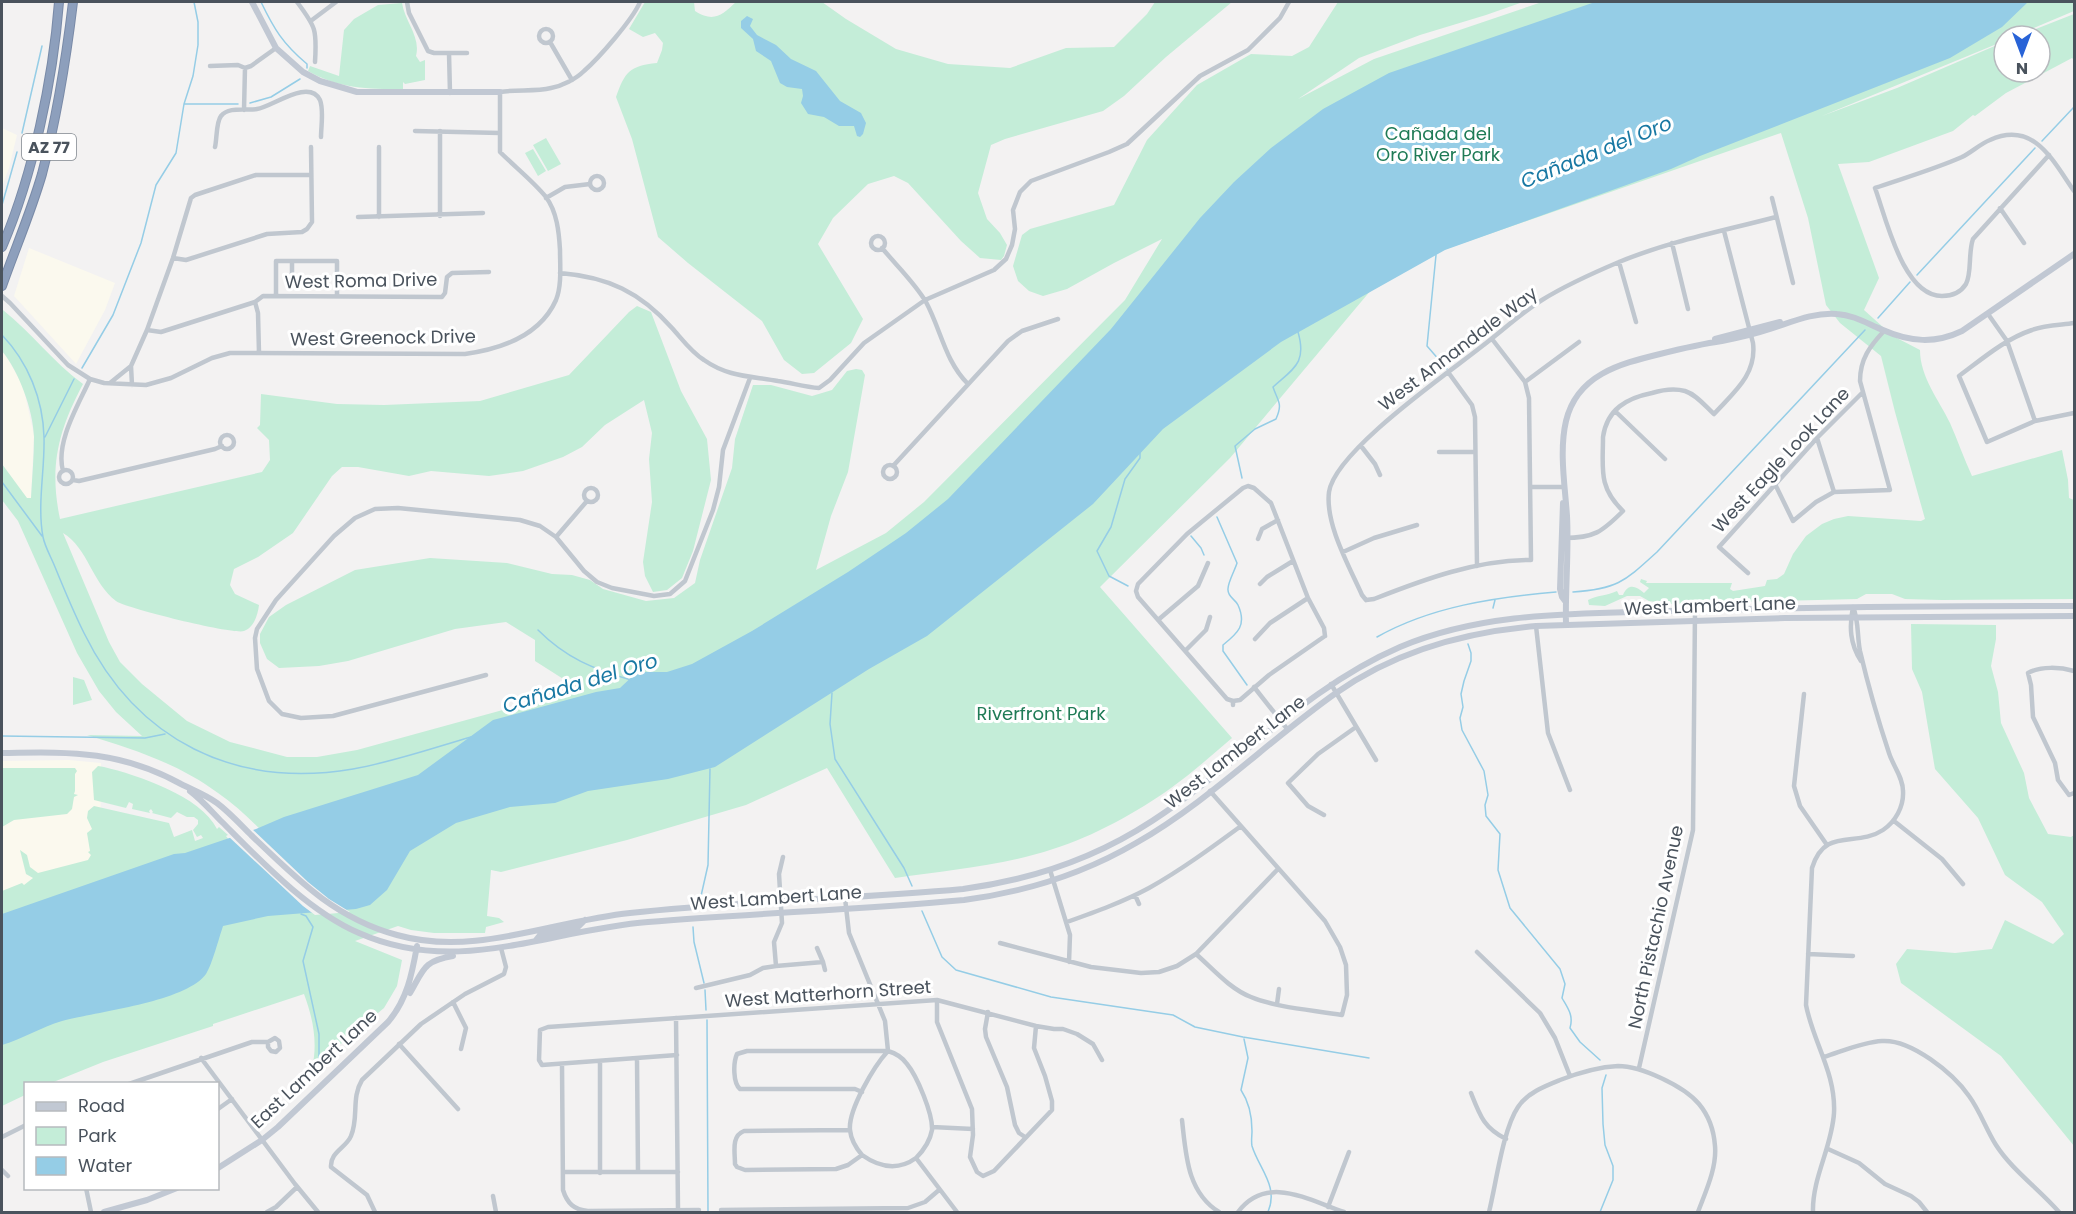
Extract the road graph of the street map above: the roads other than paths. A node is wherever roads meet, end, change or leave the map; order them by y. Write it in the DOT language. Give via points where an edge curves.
graph roads {
  1 [pos="59,2"];
  2 [pos="73,2"];
  3 [pos="252,2"];
  4 [pos="297,2"];
  5 [pos="336,2"];
  6 [pos="406,2"];
  7 [pos="640,2"];
  8 [pos="1289,2"];
  9 [pos="312,20"];
  10 [pos="550,42"];
  11 [pos="276,48"];
  12 [pos="449,53"];
  13 [pos="467,53"];
  14 [pos="315,62"];
  15 [pos="210,66"];
  16 [pos="245,68"];
  17 [pos="572,80"];
  18 [pos="500,92"];
  19 [pos="450,93"];
  20 [pos="244,110"];
  21 [pos="440,130"];
  22 [pos="415,131"];
  23 [pos="500,133"];
  24 [pos="321,137"];
  25 [pos="215,147"];
  26 [pos="311,147"];
  27 [pos="379,147"];
  28 [pos="2049,155"];
  29 [pos="1922,171"];
  30 [pos="311,175"];
  31 [pos="1924,179"];
  32 [pos="590,184"];
  33 [pos="2074,190"];
  34 [pos="546,198"];
  35 [pos="1772,198"];
  36 [pos="2000,208"];
  37 [pos="483,213"];
  38 [pos="358,216"];
  39 [pos="440,216"];
  40 [pos="379,217"];
  41 [pos="1776,217"];
  42 [pos="1724,231"];
  43 [pos="1672,243"];
  44 [pos="2024,243"];
  45 [pos="2,247"];
  46 [pos="882,248"];
  47 [pos="2074,254"];
  48 [pos="173,258"];
  49 [pos="292,261"];
  50 [pos="1619,262"];
  51 [pos="489,272"];
  52 [pos="560,273"];
  53 [pos="292,274"];
  54 [pos="1793,283"];
  55 [pos="2,286"];
  56 [pos="1928,292"];
  57 [pos="276,295"];
  58 [pos="2,296"];
  59 [pos="337,296"];
  60 [pos="1926,298"];
  61 [pos="925,300"];
  62 [pos="255,302"];
  63 [pos="1688,309"];
  64 [pos="1988,314"];
  65 [pos="1058,319"];
  66 [pos="1636,322"];
  67 [pos="2074,323"];
  68 [pos="147,330"];
  69 [pos="1884,331"];
  70 [pos="1750,332"];
  71 [pos="1492,339"];
  72 [pos="2007,341"];
  73 [pos="1579,342"];
  74 [pos="259,353"];
  75 [pos="130,366"];
  76 [pos="1448,372"];
  77 [pos="750,378"];
  78 [pos="90,379"];
  79 [pos="1525,382"];
  80 [pos="110,383"];
  81 [pos="968,384"];
  82 [pos="132,385"];
  83 [pos="1862,393"];
  84 [pos="1615,411"];
  85 [pos="2074,413"];
  86 [pos="2035,421"];
  87 [pos="1818,438"];
  88 [pos="222,446"];
  89 [pos="1361,446"];
  90 [pos="1439,452"];
  91 [pos="1475,452"];
  92 [pos="1665,459"];
  93 [pos="893,466"];
  94 [pos="63,471"];
  95 [pos="1380,475"];
  96 [pos="73,480"];
  97 [pos="1775,484"];
  98 [pos="1530,487"];
  99 [pos="1564,488"];
  100 [pos="1834,492"];
  101 [pos="586,501"];
  102 [pos="1278,520"];
  103 [pos="1417,525"];
  104 [pos="556,537"];
  105 [pos="1565,538"];
  106 [pos="1258,539"];
  107 [pos="1343,552"];
  108 [pos="1293,561"];
  109 [pos="1208,563"];
  110 [pos="1477,566"];
  111 [pos="1748,573"];
  112 [pos="1260,584"];
  113 [pos="1308,598"];
  114 [pos="1366,600"];
  115 [pos="2074,606"];
  116 [pos="1853,607"];
  117 [pos="1365,608"];
  118 [pos="1695,610"];
  119 [pos="1566,615"];
  120 [pos="2074,616"];
  121 [pos="1210,617"];
  122 [pos="1854,617"];
  123 [pos="1158,620"];
  124 [pos="1695,621"];
  125 [pos="1566,625"];
  126 [pos="1536,626"];
  127 [pos="1255,639"];
  128 [pos="1185,651"];
  129 [pos="2074,671"];
  130 [pos="486,675"];
  131 [pos="1330,684"];
  132 [pos="1254,687"];
  133 [pos="1336,693"];
  134 [pos="1804,694"];
  135 [pos="1281,721"];
  136 [pos="1356,727"];
  137 [pos="1288,730"];
  138 [pos="2,753"];
  139 [pos="1376,760"];
  140 [pos="182,785"];
  141 [pos="1570,790"];
  142 [pos="1210,791"];
  143 [pos="2072,794"];
  144 [pos="1323,815"];
  145 [pos="1894,820"];
  146 [pos="1241,826"];
  147 [pos="1827,845"];
  148 [pos="783,857"];
  149 [pos="1278,869"];
  150 [pos="1050,870"];
  151 [pos="1053,880"];
  152 [pos="1963,884"];
  153 [pos="1135,895"];
  154 [pos="845,898"];
  155 [pos="780,902"];
  156 [pos="1139,904"];
  157 [pos="846,908"];
  158 [pos="781,913"];
  159 [pos="585,920"];
  160 [pos="1067,922"];
  161 [pos="415,939"];
  162 [pos="536,940"];
  163 [pos="1000,943"];
  164 [pos="501,948"];
  165 [pos="817,948"];
  166 [pos="416,950"];
  167 [pos="474,952"];
  168 [pos="1477,952"];
  169 [pos="1196,954"];
  170 [pos="1808,954"];
  171 [pos="1853,956"];
  172 [pos="823,962"];
  173 [pos="1069,962"];
  174 [pos="776,966"];
  175 [pos="825,970"];
  176 [pos="696,988"];
  177 [pos="1280,989"];
  178 [pos="937,1000"];
  179 [pos="453,1002"];
  180 [pos="401,1003"];
  181 [pos="1277,1004"];
  182 [pos="878,1005"];
  183 [pos="988,1012"];
  184 [pos="676,1018"];
  185 [pos="1036,1026"];
  186 [pos="268,1042"];
  187 [pos="399,1044"];
  188 [pos="461,1049"];
  189 [pos="888,1051"];
  190 [pos="677,1055"];
  191 [pos="1824,1057"];
  192 [pos="201,1058"];
  193 [pos="637,1059"];
  194 [pos="1102,1060"];
  195 [pos="600,1062"];
  196 [pos="562,1065"];
  197 [pos="1639,1068"];
  198 [pos="1570,1076"];
  199 [pos="132,1082"];
  200 [pos="862,1092"];
  201 [pos="1471,1094"];
  202 [pos="232,1099"];
  203 [pos="219,1108"];
  204 [pos="458,1109"];
  205 [pos="1182,1120"];
  206 [pos="24,1126"];
  207 [pos="932,1127"];
  208 [pos="973,1129"];
  209 [pos="850,1130"];
  210 [pos="2,1137"];
  211 [pos="1025,1137"];
  212 [pos="1506,1139"];
  213 [pos="262,1140"];
  214 [pos="1828,1149"];
  215 [pos="1349,1152"];
  216 [pos="862,1155"];
  217 [pos="916,1158"];
  218 [pos="219,1167"];
  219 [pos="2,1170"];
  220 [pos="563,1172"];
  221 [pos="638,1172"];
  222 [pos="678,1172"];
  223 [pos="600,1173"];
  224 [pos="8,1176"];
  225 [pos="297,1187"];
  226 [pos="86,1190"];
  227 [pos="172,1190"];
  228 [pos="939,1190"];
  229 [pos="493,1196"];
  230 [pos="1328,1207"];
  231 [pos="678,1210"];
  232 [pos="699,1210"];
  233 [pos="721,1210"];
  234 [pos="91,1212"];
  235 [pos="104,1212"];
  236 [pos="267,1212"];
  237 [pos="318,1212"];
  238 [pos="375,1212"];
  239 [pos="496,1212"];
  240 [pos="957,1212"];
  241 [pos="1219,1212"];
  242 [pos="1239,1212"];
  243 [pos="1344,1212"];
  244 [pos="1490,1212"];
  245 [pos="1698,1212"];
  246 [pos="1813,1212"];
  247 [pos="1927,1212"];
  248 [pos="2059,1212"];
  1 -- 45 [label="highway, AZ 77" via="47,90 32,156"];
  2 -- 55 [label="highway, AZ 77" via="60,96 41,176"];
  3 -- 11 [label="main road"];
  4 -- 9 [label="street"];
  5 -- 9 [label="street"];
  6 -- 12 [label="street" via="429,52"];
  7 -- 17 [label="street" via="628,22"];
  8 -- 61 [label="street" via="1280,18 1248,50 1200,76 1127,144 1031,181 1020,192 1013,210 1015,229 1006,259 994,270"];
  9 -- 14 [label="street"];
  10 -- 17 [label="street"];
  11 -- 16 [label="street"];
  11 -- 19 [label="main road" via="303,72 339,88 357,92"];
  12 -- 13 [label="street"];
  12 -- 19 [label="street"];
  15 -- 16 [label="street"];
  16 -- 20 [label="street"];
  17 -- 18 [label="street" via="552,88"];
  18 -- 19 [label="main road"];
  18 -- 23 [label="street, West Greenock Drive"];
  20 -- 24 [label="street" via="257,110 294,93 314,94 320,101"];
  20 -- 25 [label="street" via="222,115"];
  21 -- 22 [label="street"];
  21 -- 23 [label="street"];
  21 -- 39 [label="street"];
  23 -- 34 [label="street, West Greenock Drive" via="500,152"];
  26 -- 30 [label="street"];
  27 -- 40 [label="street"];
  28 -- 29 [label="street" via="2030,138 2007,135"];
  28 -- 33 [label="street"];
  28 -- 36 [label="street"];
  29 -- 31 [label="street"];
  29 -- 56 [label="street" via="1875,188 1904,266"];
  30 -- 48 [label="street" via="256,175 195,195"];
  30 -- 48 [label="street" via="312,222 308,229 267,234 186,260"];
  32 -- 34 [label="street" via="565,187"];
  34 -- 52 [label="street, West Greenock Drive" via="559,232"];
  35 -- 41 [label="street"];
  36 -- 44 [label="street"];
  36 -- 56 [label="street" via="1973,239 1966,284 1952,295"];
  37 -- 39 [label="street"];
  38 -- 40 [label="street"];
  39 -- 40 [label="street"];
  41 -- 42 [label="street, West Annandale Way"];
  41 -- 54 [label="street"];
  42 -- 43 [label="street, West Annandale Way"];
  42 -- 70 [label="street"];
  43 -- 50 [label="street, West Annandale Way"];
  43 -- 63 [label="street"];
  46 -- 61 [label="street"];
  47 -- 64 [label="main road"];
  48 -- 68 [label="street"];
  49 -- 53 [label="street"];
  49 -- 57 [label="street" via="276,261"];
  49 -- 59 [label="street" via="337,261"];
  50 -- 66 [label="street"];
  50 -- 71 [label="street, West Annandale Way" via="1542,300"];
  51 -- 59 [label="street, West Roma Drive" via="452,273 441,297"];
  52 -- 74 [label="street, West Greenock Drive" via="556,299 545,317 529,332 490,350 465,354"];
  52 -- 77 [label="street" via="586,275 630,292 652,307 690,350 705,361"];
  56 -- 60 [label="street"];
  57 -- 59 [label="street, West Roma Drive"];
  57 -- 62 [label="street, West Roma Drive" via="263,296"];
  58 -- 78 [label="street, West Greenock Drive" via="68,365"];
  61 -- 77 [label="street" via="864,343 819,388"];
  61 -- 81 [label="street" via="946,354"];
  62 -- 68 [label="street, West Roma Drive" via="161,333"];
  62 -- 74 [label="street"];
  64 -- 69 [label="main road" via="1946,338 1916,340"];
  64 -- 72 [label="street"];
  65 -- 81 [label="street" via="1014,336"];
  67 -- 72 [label="street" via="2032,330"];
  68 -- 75 [label="street"];
  69 -- 70 [label="main road" via="1845,315 1826,314"];
  69 -- 83 [label="street" via="1862,361"];
  70 -- 84 [label="street" via="1754,355 1750,372 1714,414 1694,396 1672,390 1628,399"];
  70 -- 99 [label="main road" via="1614,366 1584,386 1566,420"];
  71 -- 76 [label="street, West Annandale Way"];
  71 -- 79 [label="street"];
  72 -- 86 [label="street"];
  72 -- 86 [label="street" via="1959,376 1988,442"];
  73 -- 79 [label="street"];
  74 -- 82 [label="street, West Greenock Drive" via="212,358 171,378"];
  75 -- 80 [label="street"];
  75 -- 82 [label="street"];
  76 -- 89 [label="street, West Annandale Way" via="1381,425"];
  76 -- 91 [label="street" via="1472,405"];
  77 -- 104 [label="street" via="723,450 713,510 685,580 670,594 654,596 597,582"];
  78 -- 80 [label="street, West Greenock Drive"];
  78 -- 94 [label="street" via="65,434"];
  79 -- 98 [label="street" via="1529,398"];
  80 -- 82 [label="street, West Greenock Drive"];
  81 -- 93 [label="street"];
  83 -- 87 [label="street, West Eagle Look Lane"];
  83 -- 100 [label="street" via="1890,490"];
  84 -- 92 [label="street"];
  84 -- 105 [label="street" via="1604,430 1604,480 1608,495 1623,511 1596,535"];
  85 -- 86 [label="street"];
  87 -- 97 [label="street, West Eagle Look Lane"];
  87 -- 100 [label="street"];
  88 -- 96 [label="street"];
  89 -- 95 [label="street"];
  89 -- 107 [label="street, West Annandale Way" via="1343,464 1329,491 1332,522"];
  90 -- 91 [label="street"];
  91 -- 110 [label="street"];
  94 -- 96 [label="street" via="72,472"];
  94 -- 96 [label="street" via="59,477 62,483"];
  97 -- 100 [label="street" via="1792,521"];
  97 -- 111 [label="street, West Eagle Look Lane" via="1719,547"];
  98 -- 99 [label="street"];
  98 -- 110 [label="street" via="1531,560"];
  99 -- 105 [label="main road"];
  101 -- 104 [label="street"];
  102 -- 106 [label="street" via="1262,529"];
  102 -- 108 [label="street"];
  102 -- 123 [label="street" via="1271,503 1250,486 1187,534 1134,592"];
  103 -- 107 [label="street"];
  104 -- 130 [label="street" via="540,526 520,520 375,509 355,518 334,536 276,600 257,629 257,669 269,701 282,714 296,717 333,716"];
  105 -- 119 [label="main road"];
  107 -- 114 [label="street, West Annandale Way"];
  108 -- 112 [label="street"];
  108 -- 113 [label="street"];
  109 -- 123 [label="street" via="1198,586"];
  110 -- 114 [label="street" via="1437,575"];
  113 -- 127 [label="street" via="1270,623"];
  113 -- 132 [label="street" via="1326,637"];
  114 -- 117 [label="street"];
  115 -- 116 [label="main road, West Lambert Lane"];
  116 -- 118 [label="main road, West Lambert Lane"];
  116 -- 122 [label="street"];
  118 -- 119 [label="main road, West Lambert Lane"];
  118 -- 124 [label="street, North Pistachio Avenue"];
  119 -- 125 [label="main road"];
  119 -- 131 [label="main road, West Lambert Lane" via="1500,620 1432,635 1380,656"];
  120 -- 122 [label="main road, West Lambert Lane"];
  121 -- 128 [label="street" via="1206,630"];
  122 -- 124 [label="main road, West Lambert Lane"];
  122 -- 145 [label="street" via="1852,644 1864,666 1902,784 1903,798"];
  123 -- 128 [label="street"];
  124 -- 125 [label="main road, West Lambert Lane"];
  124 -- 197 [label="street, North Pistachio Avenue" via="1693,831"];
  125 -- 126 [label="main road, West Lambert Lane"];
  126 -- 133 [label="main road, West Lambert Lane" via="1492,631 1435,645 1384,666"];
  126 -- 141 [label="street" via="1548,733"];
  128 -- 132 [label="street" via="1233,703"];
  129 -- 143 [label="street" via="2041,669 2028,673 2033,717 2055,763 2058,780"];
  131 -- 133 [label="street"];
  131 -- 135 [label="main road, West Lambert Lane"];
  132 -- 135 [label="street"];
  133 -- 136 [label="street"];
  133 -- 137 [label="main road, West Lambert Lane"];
  134 -- 147 [label="street" via="1794,786 1800,806"];
  135 -- 137 [label="street"];
  135 -- 150 [label="main road, West Lambert Lane" via="1152,821 1093,854"];
  136 -- 139 [label="street"];
  136 -- 144 [label="street" via="1318,753 1288,783 1308,806"];
  137 -- 142 [label="main road, West Lambert Lane"];
  138 -- 140 [label="main road, West Lambert Lane" via="112,757 143,766"];
  140 -- 161 [label="main road, West Lambert Lane" via="216,802 327,904 366,925"];
  140 -- 166 [label="main road, West Lambert Lane" via="321,912 357,932"];
  142 -- 146 [label="street"];
  142 -- 151 [label="main road, West Lambert Lane" via="1132,846"];
  145 -- 147 [label="street" via="1876,834"];
  145 -- 152 [label="street" via="1942,859"];
  146 -- 149 [label="street"];
  146 -- 153 [label="street" via="1193,862"];
  147 -- 170 [label="street" via="1812,868"];
  148 -- 155 [label="street"];
  149 -- 169 [label="street"];
  149 -- 181 [label="street" via="1325,921 1340,947 1346,965 1347,995 1342,1015"];
  150 -- 151 [label="street"];
  150 -- 154 [label="main road, West Lambert Lane" via="963,890"];
  151 -- 157 [label="main road, West Lambert Lane" via="976,898"];
  151 -- 160 [label="street"];
  153 -- 156 [label="street"];
  153 -- 160 [label="street"];
  154 -- 155 [label="main road, West Lambert Lane"];
  154 -- 157 [label="street"];
  155 -- 158 [label="street"];
  155 -- 159 [label="main road, West Lambert Lane"];
  157 -- 158 [label="main road, West Lambert Lane"];
  157 -- 182 [label="street" via="851,942"];
  158 -- 162 [label="main road, West Lambert Lane" via="622,924"];
  158 -- 174 [label="street" via="782,927 774,942"];
  159 -- 161 [label="main road, West Lambert Lane" via="473,942"];
  159 -- 162 [label="main road" via="578,927 540,935"];
  160 -- 173 [label="street" via="1071,940"];
  161 -- 166 [label="main road, East Lambert Lane"];
  162 -- 164 [label="main road, West Lambert Lane"];
  163 -- 173 [label="street"];
  164 -- 167 [label="main road, West Lambert Lane"];
  164 -- 179 [label="street" via="504,974"];
  165 -- 172 [label="street"];
  166 -- 167 [label="main road, West Lambert Lane"];
  166 -- 180 [label="main road, East Lambert Lane" via="411,979"];
  167 -- 180 [label="main road" via="427,964"];
  168 -- 198 [label="street" via="1540,1013"];
  169 -- 173 [label="street" via="1177,966 1150,973"];
  169 -- 181 [label="street" via="1249,997"];
  170 -- 171 [label="street"];
  170 -- 191 [label="street" via="1806,1005"];
  172 -- 174 [label="street"];
  172 -- 175 [label="street"];
  174 -- 176 [label="street"];
  177 -- 181 [label="street"];
  178 -- 182 [label="street, West Matterhorn Street"];
  178 -- 183 [label="street, West Matterhorn Street"];
  178 -- 208 [label="street" via="937,1022 969,1100"];
  179 -- 187 [label="street"];
  179 -- 188 [label="street" via="466,1028"];
  180 -- 213 [label="main road, East Lambert Lane" via="373,1038"];
  182 -- 184 [label="street, West Matterhorn Street"];
  182 -- 189 [label="street" via="886,1026"];
  183 -- 185 [label="street, West Matterhorn Street"];
  183 -- 211 [label="street" via="986,1037 1006,1087 1015,1125"];
  184 -- 190 [label="street"];
  184 -- 196 [label="street, West Matterhorn Street" via="540,1030 540,1063"];
  185 -- 194 [label="street, West Matterhorn Street" via="1077,1034 1093,1044"];
  185 -- 211 [label="street" via="1034,1048 1052,1110"];
  186 -- 192 [label="street" via="252,1042"];
  187 -- 204 [label="street"];
  187 -- 238 [label="street" via="362,1080 355,1095 355,1122 350,1137 331,1162 336,1172 367,1195"];
  189 -- 200 [label="street"];
  189 -- 200 [label="street" via="742,1052 735,1058 736,1083 744,1090"];
  189 -- 207 [label="street" via="910,1067"];
  190 -- 193 [label="street"];
  190 -- 222 [label="street"];
  191 -- 214 [label="street" via="1833,1098"];
  191 -- 248 [label="street" via="1885,1040 1921,1052 1957,1082 2003,1155"];
  192 -- 199 [label="street"];
  192 -- 202 [label="street"];
  193 -- 195 [label="street"];
  193 -- 221 [label="street"];
  195 -- 196 [label="street"];
  195 -- 223 [label="street"];
  196 -- 220 [label="street"];
  197 -- 198 [label="street" via="1618,1066"];
  197 -- 245 [label="street" via="1676,1087 1698,1104 1711,1125 1716,1148 1711,1177"];
  198 -- 212 [label="street" via="1540,1088 1519,1105"];
  200 -- 209 [label="street"];
  201 -- 212 [label="street" via="1480,1117 1492,1132"];
  202 -- 203 [label="street"];
  202 -- 213 [label="street"];
  205 -- 241 [label="street" via="1191,1177 1198,1192"];
  206 -- 210 [label="street"];
  207 -- 208 [label="street"];
  207 -- 217 [label="street" via="926,1146"];
  208 -- 211 [label="street" via="970,1157 983,1176 994,1171"];
  209 -- 216 [label="street"];
  209 -- 216 [label="street" via="740,1132 736,1137 737,1167 836,1169"];
  212 -- 244 [label="street"];
  213 -- 218 [label="main road, East Lambert Lane"];
  213 -- 225 [label="street"];
  214 -- 246 [label="street" via="1816,1183"];
  214 -- 247 [label="street" via="1859,1163 1911,1196"];
  215 -- 230 [label="street"];
  216 -- 217 [label="street" via="889,1166 906,1165"];
  217 -- 228 [label="street"];
  219 -- 224 [label="street"];
  220 -- 223 [label="street"];
  220 -- 231 [label="street" via="563,1190 574,1207 588,1211"];
  221 -- 222 [label="street"];
  221 -- 223 [label="street"];
  222 -- 231 [label="street"];
  225 -- 236 [label="street"];
  225 -- 237 [label="street"];
  226 -- 234 [label="street"];
  227 -- 235 [label="main road"];
  228 -- 233 [label="street" via="925,1202 908,1208"];
  228 -- 240 [label="street"];
  229 -- 239 [label="street"];
  230 -- 242 [label="street" via="1270,1191 1253,1198"];
  230 -- 243 [label="street"];
  231 -- 232 [label="street"];
}
